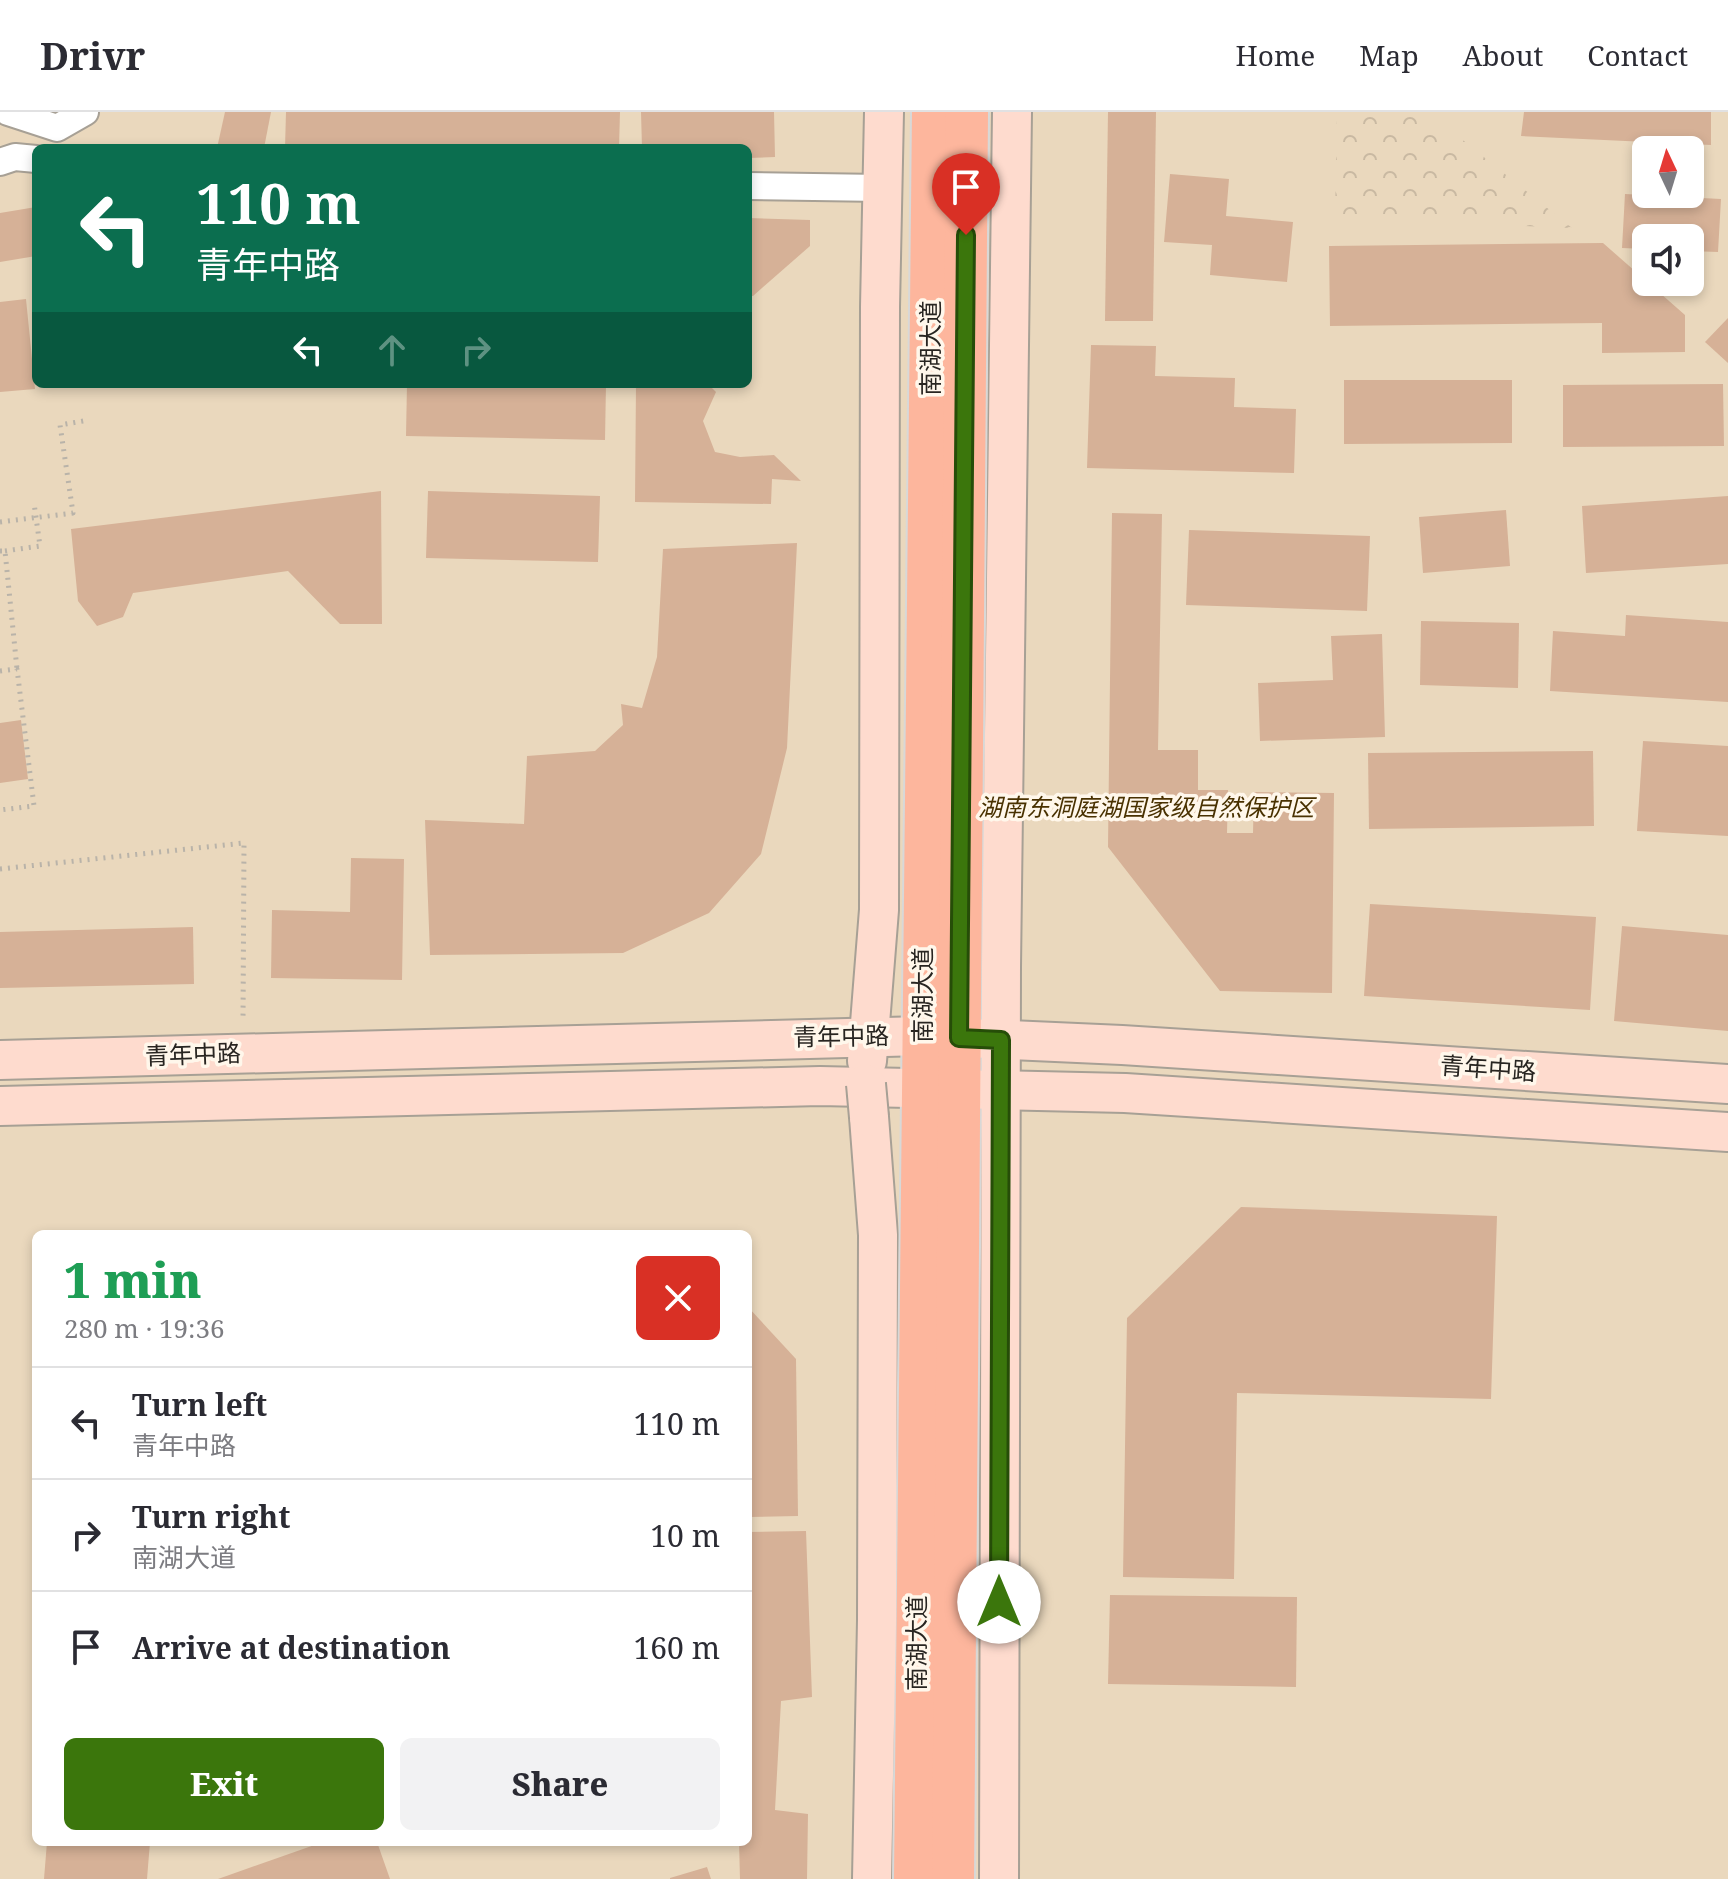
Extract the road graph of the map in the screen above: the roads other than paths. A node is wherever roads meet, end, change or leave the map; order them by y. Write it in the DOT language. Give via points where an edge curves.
graph roads {
  1 [pos="8,112"];
  2 [pos="85,112"];
  3 [pos="884,112"];
  4 [pos="933,112"];
  5 [pos="967,112"];
  6 [pos="1012,112"];
  7 [pos="32,159"];
  8 [pos="0,162"];
  9 [pos="752,186"];
  10 [pos="883,188"];
  11 [pos="869,1036"];
  12 [pos="941,1037"];
  13 [pos="1001,1040"];
  14 [pos="0,1060"];
  15 [pos="1728,1084"];
  16 [pos="941,1088"];
  17 [pos="1001,1090"];
  18 [pos="0,1106"];
  19 [pos="1728,1132"];
  20 [pos="872,1879"];
  21 [pos="915,1879"];
  22 [pos="953,1879"];
  23 [pos="999,1879"];
  1 -- 2 [label="street" via="57,128"];
  3 -- 10 [label="main road"];
  4 -- 12 [label="main road, 南湖大道"];
  5 -- 12 [label="main road, 南湖大道"];
  6 -- 13 [label="main road"];
  7 -- 8 [label="street"];
  9 -- 10 [label="street"];
  10 -- 11 [label="main road" via="879,910"];
  11 -- 12 [label="main road, 青年中路"];
  11 -- 14 [label="main road, 青年中路"];
  11 -- 20 [label="main road" via="878,1235"];
  12 -- 13 [label="main road, 青年中路"];
  12 -- 16 [label="main road, 南湖大道"];
  13 -- 15 [label="main road, 青年中路"];
  13 -- 17 [label="main road"];
  16 -- 17 [label="main road, 青年中路"];
  16 -- 18 [label="main road, 青年中路" via="820,1086"];
  16 -- 21 [label="main road, 南湖大道"];
  16 -- 22 [label="main road, 南湖大道"];
  17 -- 19 [label="main road, 青年中路" via="1125,1093"];
  17 -- 23 [label="main road"];
}
